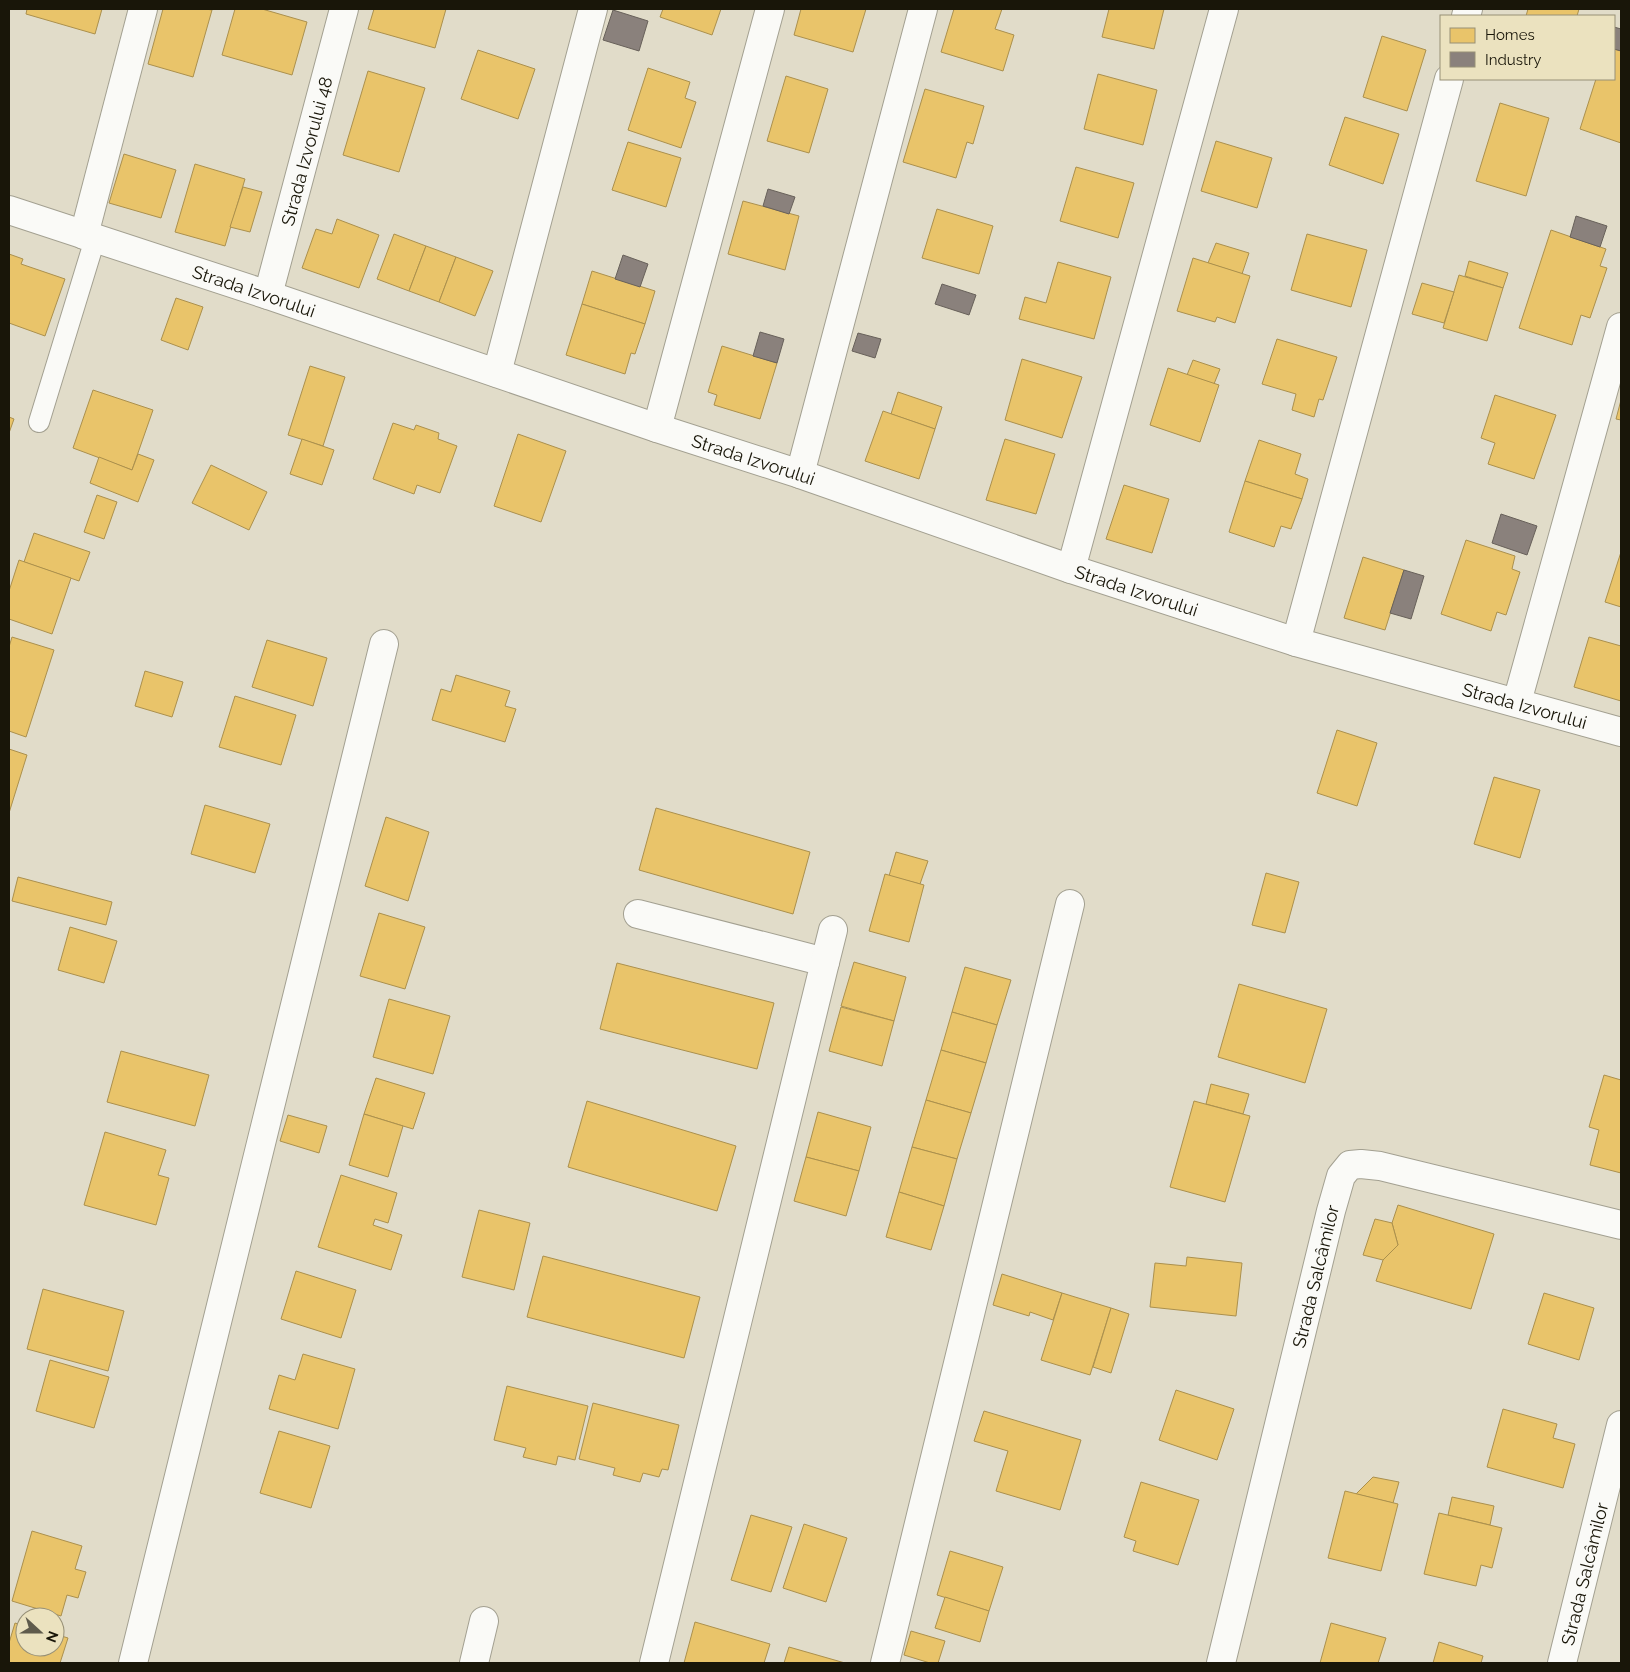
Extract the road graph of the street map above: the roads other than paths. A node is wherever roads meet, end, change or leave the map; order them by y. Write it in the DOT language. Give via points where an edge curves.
graph roads {
  1 [pos="143,9"];
  2 [pos="344,9"];
  3 [pos="593,9"];
  4 [pos="770,9"];
  5 [pos="923,9"];
  6 [pos="1224,9"];
  7 [pos="1449,80"];
  8 [pos="9,210"];
  9 [pos="89,237"];
  10 [pos="268,295"];
  11 [pos="1621,327"];
  12 [pos="498,373"];
  13 [pos="39,422"];
  14 [pos="657,428"];
  15 [pos="800,474"];
  16 [pos="1071,569"];
  17 [pos="1296,642"];
  18 [pos="384,644"];
  19 [pos="1518,702"];
  20 [pos="1621,732"];
  21 [pos="1070,904"];
  22 [pos="638,914"];
  23 [pos="833,930"];
  24 [pos="824,962"];
  25 [pos="1621,1226"];
  26 [pos="1621,1425"];
  27 [pos="484,1621"];
  28 [pos="133,1663"];
  29 [pos="474,1663"];
  30 [pos="654,1663"];
  31 [pos="885,1663"];
  32 [pos="1220,1663"];
  33 [pos="1562,1663"];
  1 -- 9 [label="street"];
  2 -- 10 [label="street, Strada Izvorului 48"];
  3 -- 12 [label="street"];
  4 -- 14 [label="street"];
  5 -- 15 [label="street"];
  6 -- 16 [label="street"];
  7 -- 17 [label="street"];
  8 -- 9 [label="street, Strada Izvorului"];
  9 -- 10 [label="street, Strada Izvorului"];
  9 -- 13 [label="lane"];
  10 -- 12 [label="street, Strada Izvorului"];
  11 -- 19 [label="street"];
  12 -- 14 [label="street, Strada Izvorului"];
  14 -- 15 [label="street, Strada Izvorului"];
  15 -- 16 [label="street, Strada Izvorului"];
  16 -- 17 [label="street, Strada Izvorului"];
  17 -- 19 [label="street, Strada Izvorului"];
  18 -- 28 [label="street"];
  19 -- 20 [label="street, Strada Izvorului"];
  21 -- 31 [label="street"];
  22 -- 24 [label="street"];
  23 -- 24 [label="street"];
  24 -- 30 [label="street"];
  25 -- 32 [label="street, Strada Salcâmilor" via="1380,1166 1350,1165 1341,1176 1331,1211"];
  26 -- 33 [label="street, Strada Salcâmilor"];
  27 -- 29 [label="street"];
}
